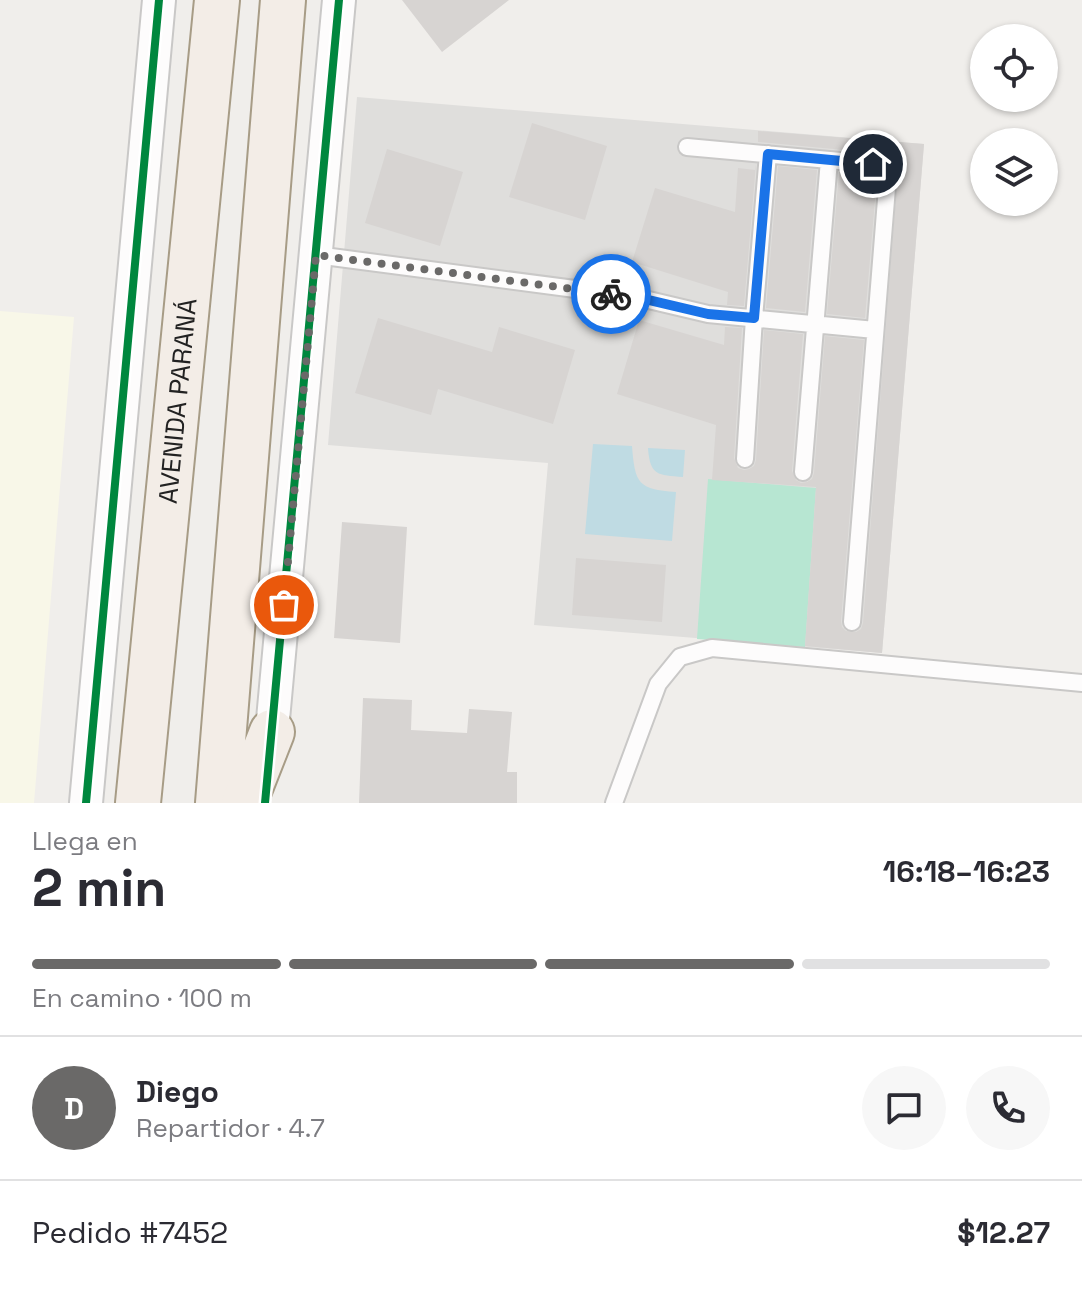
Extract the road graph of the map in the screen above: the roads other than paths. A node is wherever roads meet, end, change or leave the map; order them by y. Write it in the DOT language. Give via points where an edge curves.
graph roads {
  1 [pos="159,0"];
  2 [pos="217,0"];
  3 [pos="283,0"];
  4 [pos="339,0"];
  5 [pos="687,147"];
  6 [pos="768,154"];
  7 [pos="829,160"];
  8 [pos="316,255"];
  9 [pos="754,318"];
  10 [pos="816,324"];
  11 [pos="875,330"];
  12 [pos="745,459"];
  13 [pos="803,472"];
  14 [pos="852,622"];
  15 [pos="1082,683"];
  16 [pos="272,732"];
  17 [pos="86,803"];
  18 [pos="138,803"];
  19 [pos="218,803"];
  20 [pos="244,803"];
  21 [pos="265,803"];
  22 [pos="614,803"];
  1 -- 17 [label="street"];
  2 -- 18 [label="main road, AVENIDA PARANÁ"];
  3 -- 19 [label="main road"];
  4 -- 8 [label="street"];
  5 -- 6 [label="lane"];
  6 -- 7 [label="lane"];
  6 -- 9 [label="lane"];
  7 -- 10 [label="lane"];
  7 -- 11 [label="lane" via="873,164 884,167 888,175"];
  8 -- 9 [label="lane"];
  8 -- 16 [label="street"];
  9 -- 10 [label="lane"];
  9 -- 12 [label="lane"];
  10 -- 11 [label="lane"];
  10 -- 13 [label="lane"];
  11 -- 14 [label="lane"];
  15 -- 22 [label="lane" via="712,648 680,657 658,684"];
  16 -- 20 [label="main road"];
  16 -- 21 [label="street"];
}
